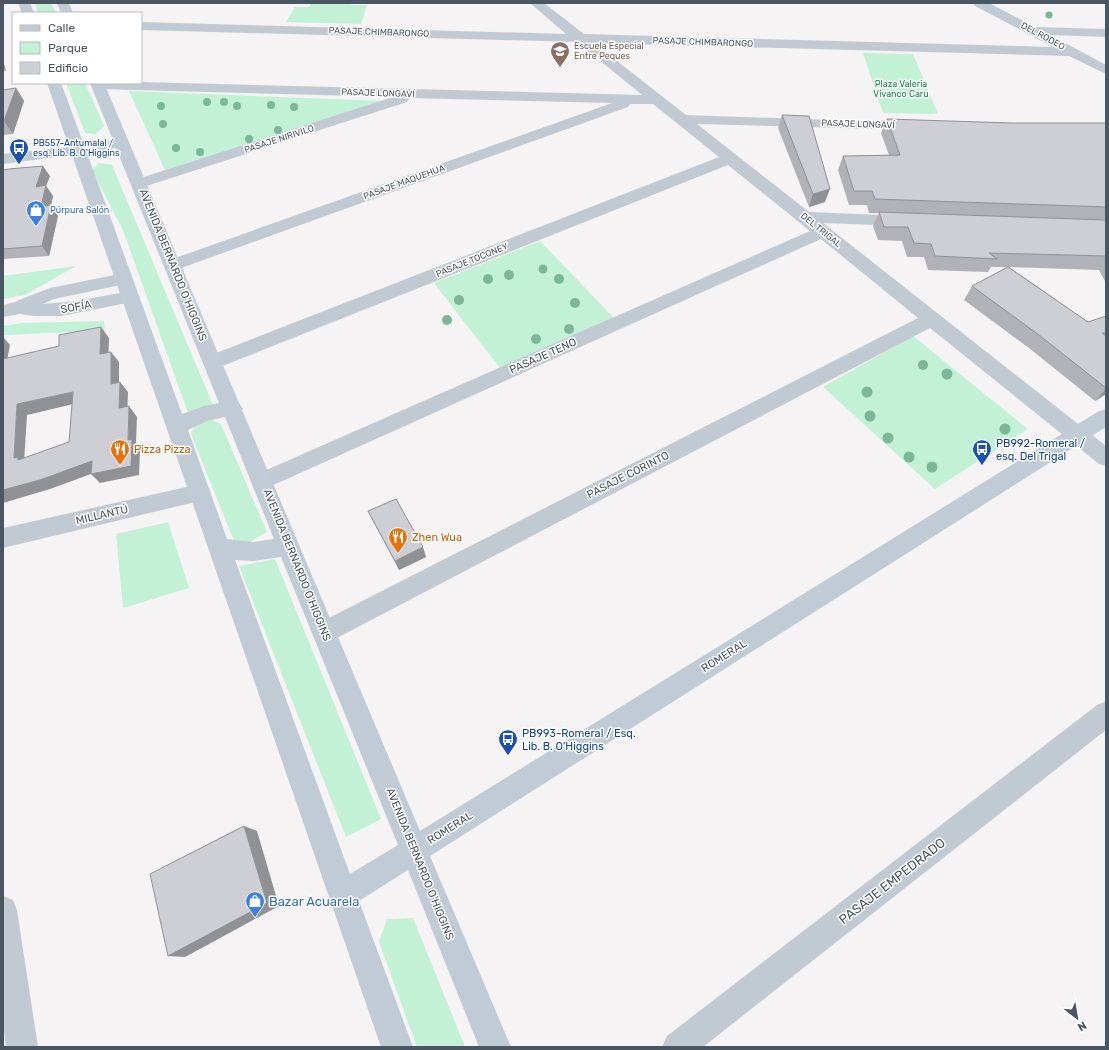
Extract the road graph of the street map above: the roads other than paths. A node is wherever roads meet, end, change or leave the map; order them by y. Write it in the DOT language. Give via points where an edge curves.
graph roads {
  1 [pos="536,3"];
  2 [pos="980,3"];
  3 [pos="142,26"];
  4 [pos="1033,31"];
  5 [pos="1106,33"];
  6 [pos="581,38"];
  7 [pos="1073,52"];
  8 [pos="1106,70"];
  9 [pos="54,84"];
  10 [pos="98,84"];
  11 [pos="418,94"];
  12 [pos="636,100"];
  13 [pos="658,100"];
  14 [pos="682,119"];
  15 [pos="926,126"];
  16 [pos="122,143"];
  17 [pos="79,150"];
  18 [pos="731,158"];
  19 [pos="3,159"];
  20 [pos="140,184"];
  21 [pos="805,217"];
  22 [pos="917,222"];
  23 [pos="823,232"];
  24 [pos="173,265"];
  25 [pos="128,288"];
  26 [pos="12,309"];
  27 [pos="932,318"];
  28 [pos="213,362"];
  29 [pos="232,409"];
  30 [pos="1106,417"];
  31 [pos="177,427"];
  32 [pos="1077,435"];
  33 [pos="1106,458"];
  34 [pos="262,481"];
  35 [pos="200,493"];
  36 [pos="3,538"];
  37 [pos="289,545"];
  38 [pos="219,547"];
  39 [pos="325,632"];
  40 [pos="1106,714"];
  41 [pos="414,850"];
  42 [pos="343,895"];
  43 [pos="3,910"];
  44 [pos="22,1047"];
  45 [pos="397,1047"];
  46 [pos="495,1047"];
  47 [pos="678,1047"];
  1 -- 6 [label="street, DEL TRIGAL"];
  2 -- 4 [label="street, DEL RODEO"];
  3 -- 6 [label="street, PASAJE CHIMBARONGO"];
  4 -- 5 [label="street"];
  4 -- 7 [label="street, DEL RODEO"];
  6 -- 7 [label="street, PASAJE CHIMBARONGO"];
  6 -- 13 [label="street, DEL TRIGAL"];
  7 -- 8 [label="street, DEL RODEO"];
  9 -- 17 [label="main road"];
  10 -- 11 [label="street, PASAJE LONGAVÍ"];
  10 -- 16 [label="main road, AVENIDA BERNARDO O'HIGGINS"];
  11 -- 12 [label="street, PASAJE LONGAVÍ"];
  11 -- 20 [label="street, PASAJE NIRIVILO"];
  12 -- 13 [label="street, PASAJE LONGAVÍ"];
  12 -- 24 [label="street, PASAJE MAQUEHUA"];
  13 -- 14 [label="street, DEL TRIGAL"];
  14 -- 15 [label="street, PASAJE LONGAVÍ"];
  14 -- 18 [label="street, DEL TRIGAL"];
  16 -- 17 [label="main road"];
  16 -- 20 [label="main road, AVENIDA BERNARDO O'HIGGINS"];
  17 -- 19 [label="main road"];
  17 -- 25 [label="main road"];
  18 -- 21 [label="street, DEL TRIGAL"];
  18 -- 28 [label="street, PASAJE TOCONEY"];
  20 -- 24 [label="main road, AVENIDA BERNARDO O'HIGGINS"];
  21 -- 22 [label="street"];
  21 -- 23 [label="street, DEL TRIGAL"];
  23 -- 27 [label="street, DEL TRIGAL"];
  23 -- 34 [label="street, PASAJE TENO"];
  24 -- 28 [label="main road, AVENIDA BERNARDO O'HIGGINS"];
  25 -- 26 [label="street, SOFÍA" via="52,310"];
  25 -- 31 [label="main road"];
  27 -- 32 [label="street, DEL TRIGAL"];
  27 -- 39 [label="street, PASAJE CORINTO"];
  28 -- 29 [label="main road, AVENIDA BERNARDO O'HIGGINS"];
  29 -- 31 [label="main road" via="203,413"];
  29 -- 34 [label="main road, AVENIDA BERNARDO O'HIGGINS"];
  30 -- 32 [label="main road, ROMERAL"];
  31 -- 35 [label="main road"];
  32 -- 33 [label="street, DEL TRIGAL"];
  32 -- 41 [label="main road, ROMERAL"];
  34 -- 37 [label="main road, AVENIDA BERNARDO O'HIGGINS"];
  35 -- 36 [label="street, MILLANTÚ"];
  35 -- 38 [label="main road"];
  37 -- 38 [label="main road" via="274,550 245,552"];
  37 -- 39 [label="main road, AVENIDA BERNARDO O'HIGGINS"];
  38 -- 42 [label="main road"];
  39 -- 41 [label="main road, AVENIDA BERNARDO O'HIGGINS"];
  40 -- 47 [label="street, PASAJE EMPEDRADO"];
  41 -- 42 [label="main road, ROMERAL"];
  41 -- 46 [label="main road, AVENIDA BERNARDO O'HIGGINS"];
  42 -- 45 [label="main road"];
  43 -- 44 [label="street"];
}
